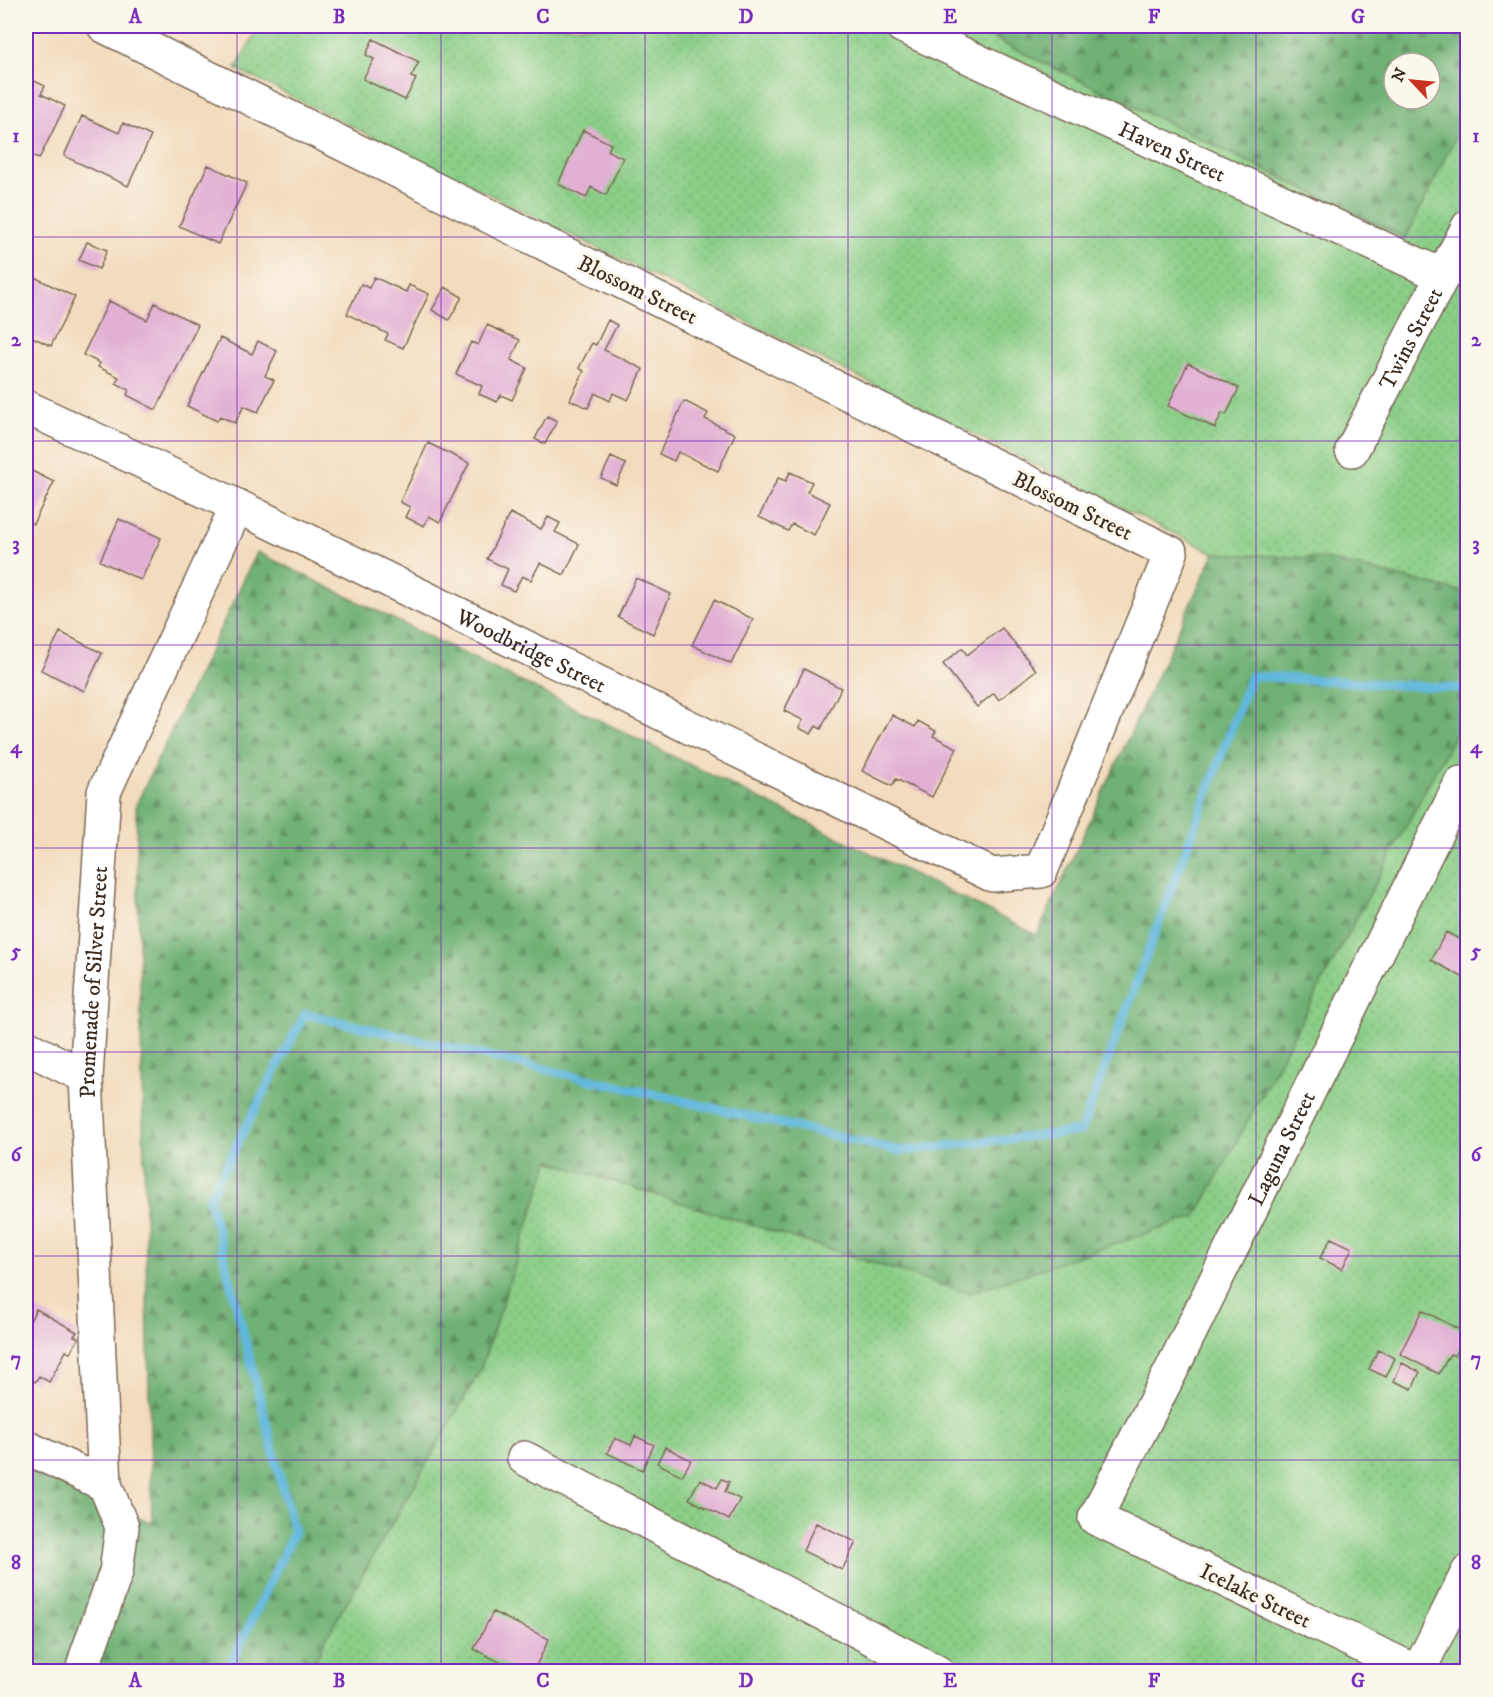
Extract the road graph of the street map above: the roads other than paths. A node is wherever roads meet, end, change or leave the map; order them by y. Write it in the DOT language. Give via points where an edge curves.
graph roads {
  1 [pos="104,26"];
  2 [pos="902,26"];
  3 [pos="1467,227"];
  4 [pos="1443,276"];
  5 [pos="26,407"];
  6 [pos="1352,450"];
  7 [pos="237,506"];
  8 [pos="1467,786"];
  9 [pos="1041,871"];
  10 [pos="26,1047"];
  11 [pos="86,1077"];
  12 [pos="26,1447"];
  13 [pos="524,1458"];
  14 [pos="105,1485"];
  15 [pos="1095,1518"];
  16 [pos="1467,1572"];
  17 [pos="82,1671"];
  18 [pos="937,1671"];
  19 [pos="1418,1671"];
  1 -- 9 [label="street, Blossom Street" via="1171,553"];
  2 -- 4 [label="street, Haven Street"];
  3 -- 4 [label="street, Twins Street"];
  4 -- 6 [label="street, Twins Street"];
  5 -- 7 [label="street, Woodbridge Street"];
  7 -- 9 [label="street, Woodbridge Street" via="992,874"];
  7 -- 11 [label="street, Promenade of Silver Street" via="104,792"];
  8 -- 15 [label="street, Laguna Street" via="1461,783"];
  10 -- 11 [label="street"];
  11 -- 14 [label="street, Promenade of Silver Street"];
  12 -- 14 [label="street"];
  13 -- 18 [label="street"];
  14 -- 17 [label="street, Promenade of Silver Street" via="122,1527 116,1572"];
  15 -- 19 [label="street, Icelake Street"];
  16 -- 19 [label="street"];
}
